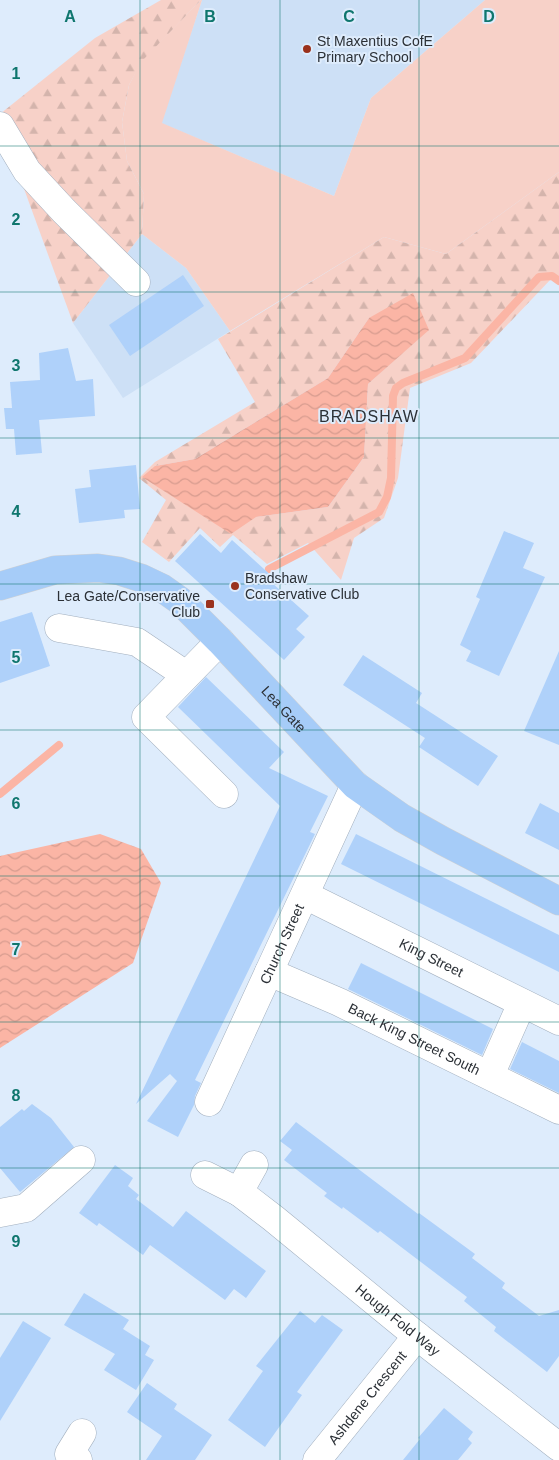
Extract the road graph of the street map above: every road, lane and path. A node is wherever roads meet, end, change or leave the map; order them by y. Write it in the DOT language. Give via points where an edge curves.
graph roads {
  1 [pos="0,126"];
  2 [pos="136,282"];
  3 [pos="0,586"];
  4 [pos="59,628"];
  5 [pos="220,641"];
  6 [pos="186,675"];
  7 [pos="355,785"];
  8 [pos="224,794"];
  9 [pos="305,895"];
  10 [pos="559,901"];
  11 [pos="269,972"];
  12 [pos="522,1003"];
  13 [pos="559,1021"];
  14 [pos="490,1075"];
  15 [pos="209,1102"];
  16 [pos="559,1110"];
  17 [pos="81,1160"];
  18 [pos="254,1165"];
  19 [pos="204,1175"];
  20 [pos="239,1192"];
  21 [pos="0,1213"];
  22 [pos="417,1336"];
  23 [pos="82,1433"];
  24 [pos="559,1447"];
  25 [pos="78,1460"];
  26 [pos="317,1460"];
  1 -- 2 [label="street" via="27,171"];
  3 -- 5 [label="main road, Lea Gate" via="54,570 98,568 119,572 162,588 179,600"];
  4 -- 6 [label="street" via="137,642"];
  5 -- 6 [label="street"];
  5 -- 7 [label="main road, Lea Gate"];
  6 -- 8 [label="street" via="146,717"];
  7 -- 9 [label="street, Church Street"];
  7 -- 10 [label="main road, Lea Gate" via="426,832"];
  9 -- 11 [label="street, Church Street"];
  9 -- 12 [label="street, King Street"];
  11 -- 14 [label="street, Back King Street South"];
  11 -- 15 [label="street, Church Street"];
  12 -- 13 [label="street, King Street"];
  12 -- 14 [label="street"];
  14 -- 16 [label="street, Back King Street South"];
  17 -- 21 [label="street" via="26,1208"];
  18 -- 20 [label="street"];
  19 -- 20 [label="street, Hough Fold Way"];
  20 -- 22 [label="street, Hough Fold Way"];
  22 -- 24 [label="street, Hough Fold Way"];
  22 -- 26 [label="street, Ashdene Crescent"];
  23 -- 25 [label="street" via="69,1454"];
}
